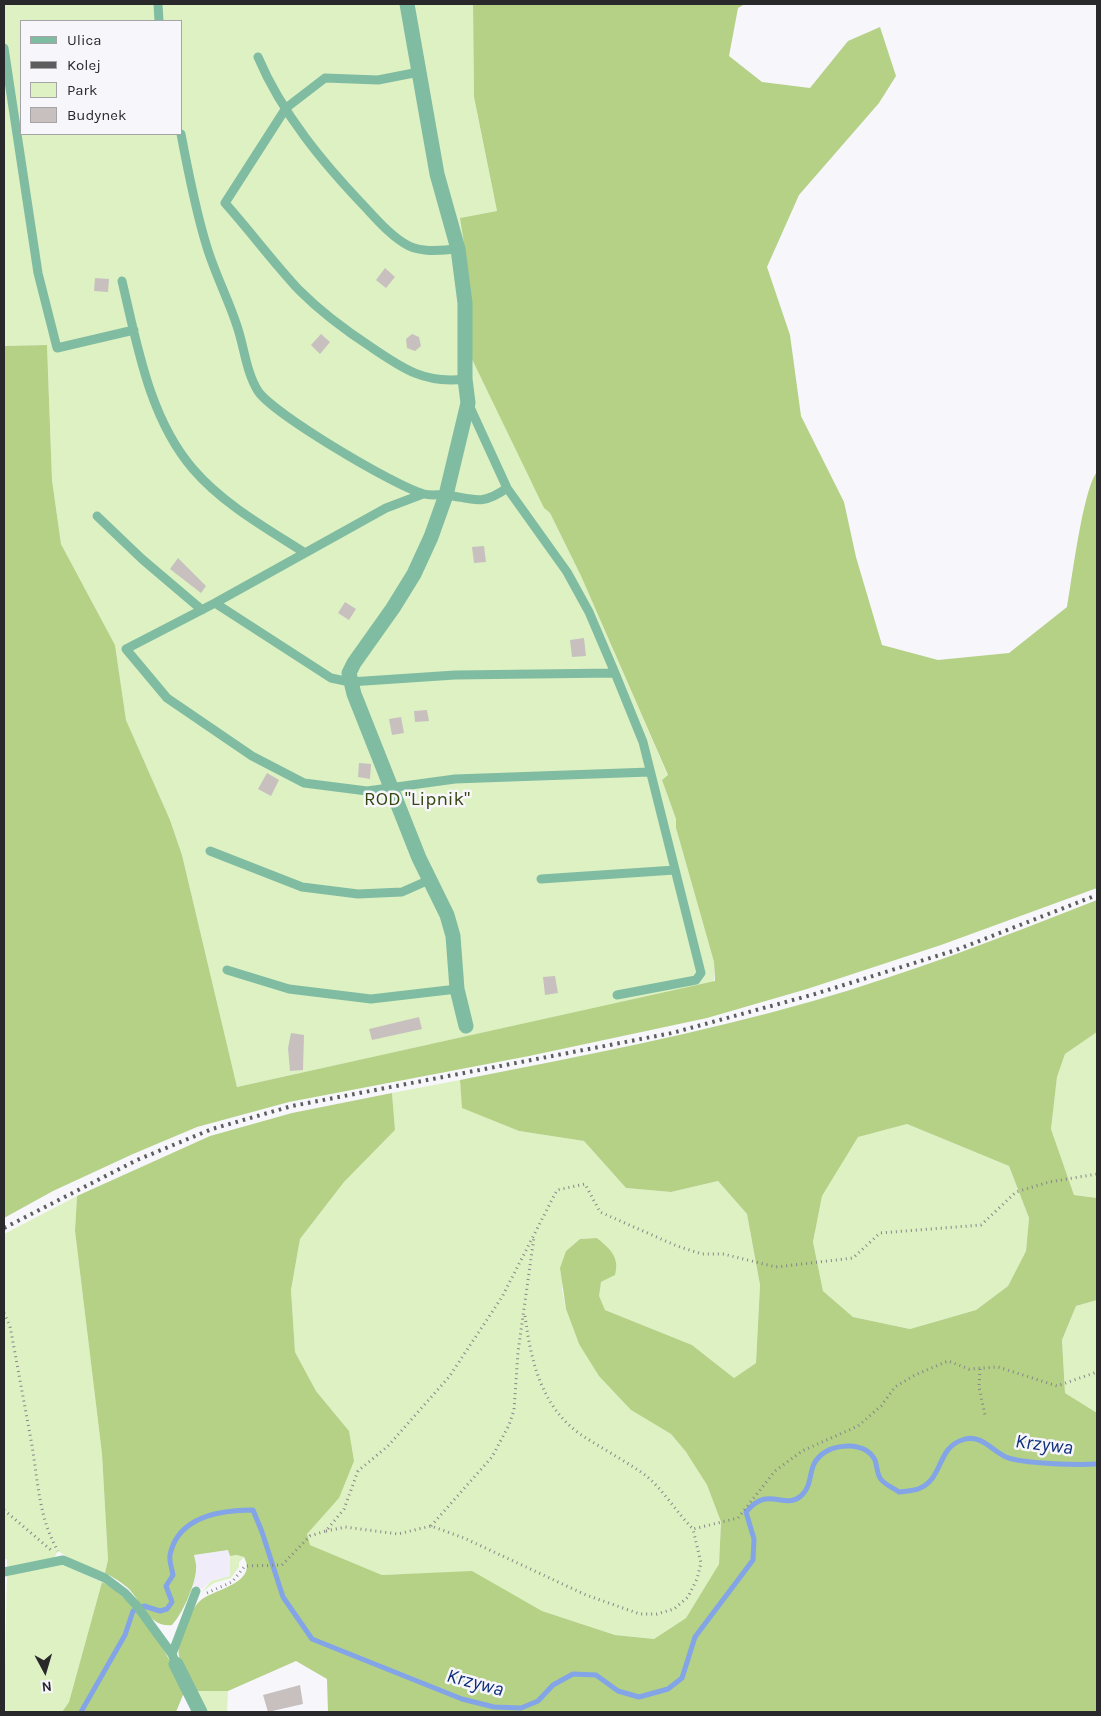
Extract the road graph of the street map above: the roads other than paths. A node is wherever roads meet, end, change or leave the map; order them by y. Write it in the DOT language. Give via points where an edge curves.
graph roads {
  1 [pos="158,4"];
  2 [pos="407,4"];
  3 [pos="159,20"];
  4 [pos="4,48"];
  5 [pos="258,57"];
  6 [pos="419,72"];
  7 [pos="286,108"];
  8 [pos="180,135"];
  9 [pos="458,249"];
  10 [pos="122,281"];
  11 [pos="134,330"];
  12 [pos="465,380"];
  13 [pos="468,403"];
  14 [pos="507,488"];
  15 [pos="423,494"];
  16 [pos="446,495"];
  17 [pos="97,516"];
  18 [pos="305,553"];
  19 [pos="215,603"];
  20 [pos="202,610"];
  21 [pos="615,673"];
  22 [pos="350,682"];
  23 [pos="650,772"];
  24 [pos="392,790"];
  25 [pos="210,851"];
  26 [pos="675,870"];
  27 [pos="541,879"];
  28 [pos="428,880"];
  29 [pos="227,970"];
  30 [pos="457,989"];
  31 [pos="617,996"];
  32 [pos="466,1026"];
  33 [pos="4,1572"];
  34 [pos="196,1591"];
  35 [pos="174,1659"];
  36 [pos="200,1712"];
  1 -- 3 [label="lane"];
  2 -- 6 [label="street"];
  4 -- 11 [label="lane" via="38,273 57,348"];
  5 -- 7 [label="lane" via="267,79"];
  6 -- 7 [label="lane" via="378,80 329,77"];
  6 -- 9 [label="street" via="437,174"];
  7 -- 9 [label="lane" via="300,131 354,195 407,245 417,249"];
  7 -- 12 [label="lane" via="225,203 299,290 338,325 416,375 446,382"];
  8 -- 15 [label="lane" via="196,210 257,390 292,420 378,472"];
  9 -- 12 [label="street" via="465,303"];
  10 -- 11 [label="lane"];
  11 -- 18 [label="lane" via="159,414 192,468 240,511"];
  12 -- 13 [label="street"];
  13 -- 14 [label="lane"];
  13 -- 16 [label="street"];
  14 -- 16 [label="lane" via="494,498 483,500 470,501"];
  14 -- 21 [label="lane" via="568,572"];
  15 -- 16 [label="lane"];
  15 -- 18 [label="lane" via="386,508"];
  16 -- 22 [label="street" via="414,574 354,663 349,673"];
  17 -- 20 [label="lane"];
  18 -- 19 [label="lane"];
  19 -- 20 [label="lane"];
  19 -- 22 [label="lane" via="331,678"];
  20 -- 24 [label="lane" via="126,649 167,698 252,756 304,783 367,792"];
  21 -- 22 [label="lane" via="456,675"];
  21 -- 23 [label="lane" via="643,742"];
  22 -- 24 [label="street"];
  23 -- 24 [label="lane" via="455,779"];
  23 -- 26 [label="lane"];
  24 -- 28 [label="street"];
  25 -- 28 [label="lane" via="302,887 358,894 402,892"];
  26 -- 27 [label="lane"];
  26 -- 31 [label="lane" via="700,977"];
  28 -- 30 [label="street" via="447,915 453,936"];
  29 -- 30 [label="lane" via="289,988 371,999"];
  30 -- 32 [label="street"];
  33 -- 35 [label="lane" via="63,1560 105,1578 125,1592"];
  34 -- 35 [label="lane"];
  35 -- 36 [label="street"];
}
